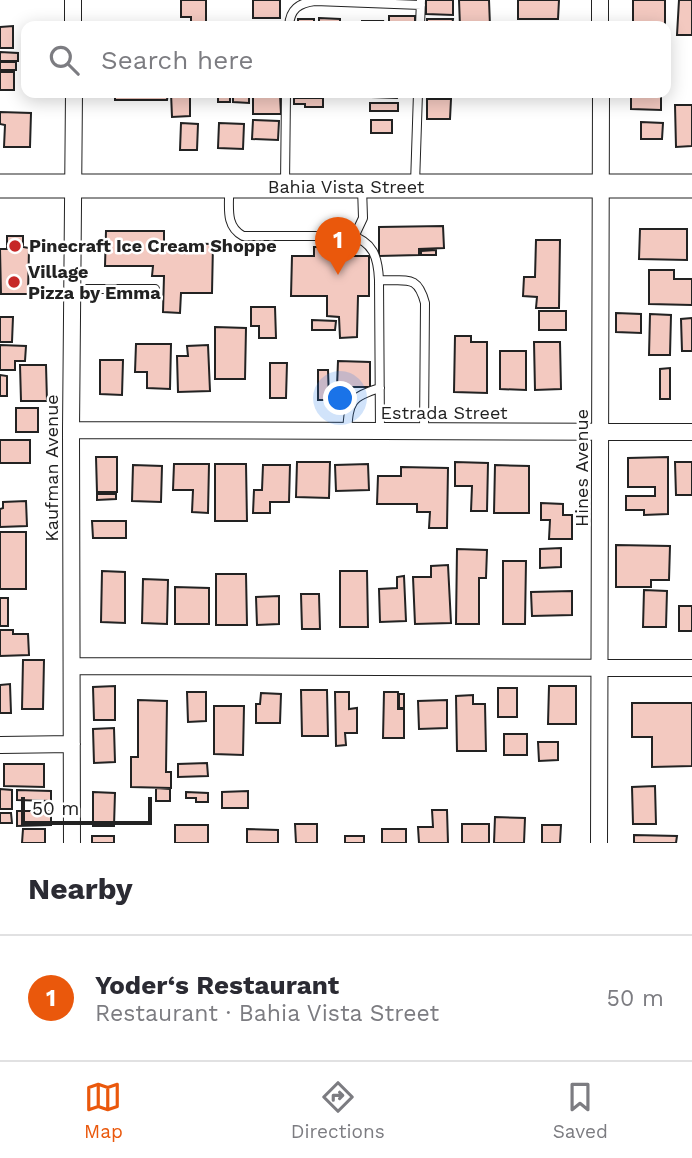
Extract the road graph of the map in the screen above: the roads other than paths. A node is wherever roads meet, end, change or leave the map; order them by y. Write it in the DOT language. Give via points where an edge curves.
graph roads {
  1 [pos="73,0"];
  2 [pos="600,0"];
  3 [pos="421,2"];
  4 [pos="73,21"];
  5 [pos="290,21"];
  6 [pos="420,21"];
  7 [pos="600,21"];
  8 [pos="74,98"];
  9 [pos="286,98"];
  10 [pos="418,98"];
  11 [pos="601,98"];
  12 [pos="0,186"];
  13 [pos="692,186"];
  14 [pos="73,187"];
  15 [pos="229,187"];
  16 [pos="285,187"];
  17 [pos="362,187"];
  18 [pos="415,187"];
  19 [pos="602,187"];
  20 [pos="354,237"];
  21 [pos="379,280"];
  22 [pos="72,289"];
  23 [pos="155,289"];
  24 [pos="380,388"];
  25 [pos="71,430"];
  26 [pos="347,432"];
  27 [pos="380,432"];
  28 [pos="424,432"];
  29 [pos="692,432"];
  30 [pos="601,433"];
  31 [pos="72,666"];
  32 [pos="600,667"];
  33 [pos="692,668"];
  34 [pos="72,744"];
  35 [pos="0,745"];
  36 [pos="72,843"];
  37 [pos="599,843"];
  1 -- 4 [label="street"];
  2 -- 7 [label="street"];
  3 -- 5 [label="lane" via="302,2"];
  3 -- 6 [label="lane"];
  8 -- 14 [label="street, Kaufman Avenue"];
  9 -- 16 [label="lane"];
  10 -- 18 [label="lane"];
  11 -- 19 [label="street, Hines Avenue"];
  12 -- 14 [label="street, Bahia Vista Street"];
  13 -- 19 [label="street, Bahia Vista Street"];
  14 -- 15 [label="street, Bahia Vista Street"];
  14 -- 22 [label="street, Kaufman Avenue"];
  15 -- 16 [label="street, Bahia Vista Street"];
  15 -- 20 [label="lane" via="230,225 243,236"];
  16 -- 17 [label="street, Bahia Vista Street"];
  17 -- 18 [label="street, Bahia Vista Street"];
  17 -- 20 [label="lane" via="363,218"];
  18 -- 19 [label="street, Bahia Vista Street"];
  19 -- 30 [label="street, Hines Avenue"];
  20 -- 21 [label="lane" via="369,244"];
  21 -- 24 [label="lane"];
  21 -- 28 [label="lane" via="415,282 421,287 425,303"];
  22 -- 23 [label="lane"];
  22 -- 25 [label="street, Kaufman Avenue"];
  24 -- 26 [label="lane" via="354,399"];
  24 -- 27 [label="lane"];
  25 -- 26 [label="street, Estrada Street"];
  25 -- 31 [label="street, Kaufman Avenue"];
  26 -- 27 [label="street, Estrada Street"];
  27 -- 28 [label="street, Estrada Street"];
  28 -- 30 [label="street, Estrada Street"];
  29 -- 30 [label="street, Estrada Street"];
  30 -- 32 [label="street, Hines Avenue"];
  31 -- 32 [label="street"];
  31 -- 34 [label="street, Kaufman Avenue"];
  32 -- 33 [label="street"];
  32 -- 37 [label="street, Hines Avenue"];
  34 -- 35 [label="street"];
  34 -- 36 [label="street, Kaufman Avenue"];
}
